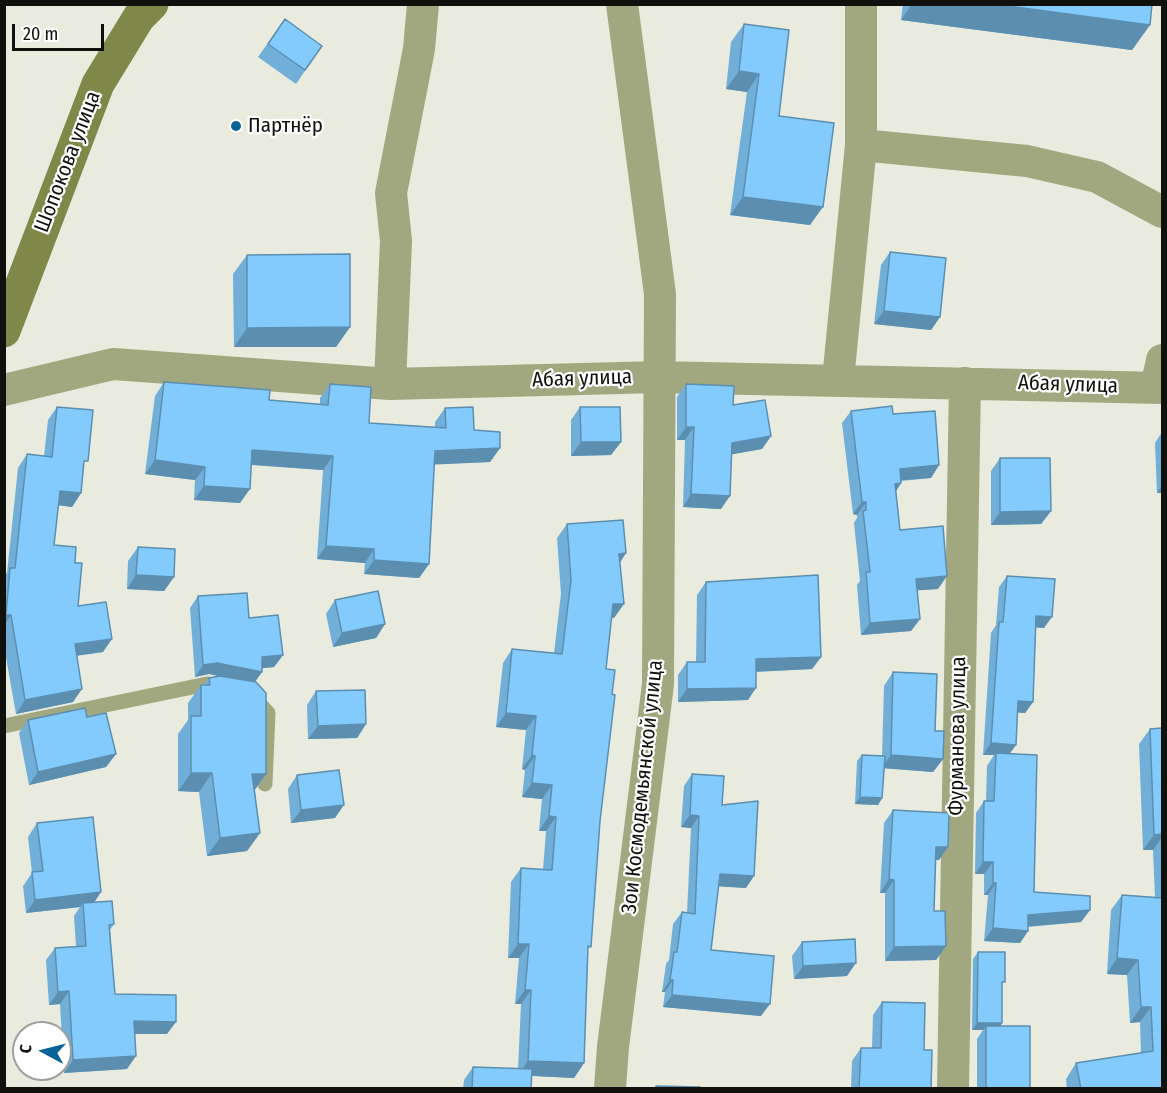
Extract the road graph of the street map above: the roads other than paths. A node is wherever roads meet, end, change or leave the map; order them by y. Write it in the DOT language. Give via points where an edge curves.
graph roads {
  1 [pos="152,4"];
  2 [pos="423,4"];
  3 [pos="622,4"];
  4 [pos="861,4"];
  5 [pos="861,145"];
  6 [pos="1162,212"];
  7 [pos="4,331"];
  8 [pos="659,377"];
  9 [pos="1160,379"];
  10 [pos="838,380"];
  11 [pos="965,382"];
  12 [pos="390,384"];
  13 [pos="4,390"];
  14 [pos="4,726"];
  15 [pos="265,784"];
  16 [pos="610,1089"];
  17 [pos="952,1089"];
  1 -- 7 [label="street, Шопокова улица" via="139,16 98,84"];
  2 -- 12 [label="street" via="419,49 391,193 396,241"];
  3 -- 8 [label="street, Зои Космодемьянской улица" via="660,294"];
  4 -- 5 [label="street"];
  5 -- 6 [label="street" via="1027,161 1097,177"];
  5 -- 10 [label="street"];
  8 -- 10 [label="street, Абая улица"];
  8 -- 12 [label="street, Абая улица"];
  8 -- 16 [label="street, Зои Космодемьянской улица" via="658,684"];
  9 -- 11 [label="street, Абая улица"];
  10 -- 11 [label="street, Абая улица"];
  11 -- 17 [label="street, Фурманова улица"];
  12 -- 13 [label="street, Абая улица" via="113,364"];
  14 -- 15 [label="lane" via="207,684 248,691 268,713"];
}
